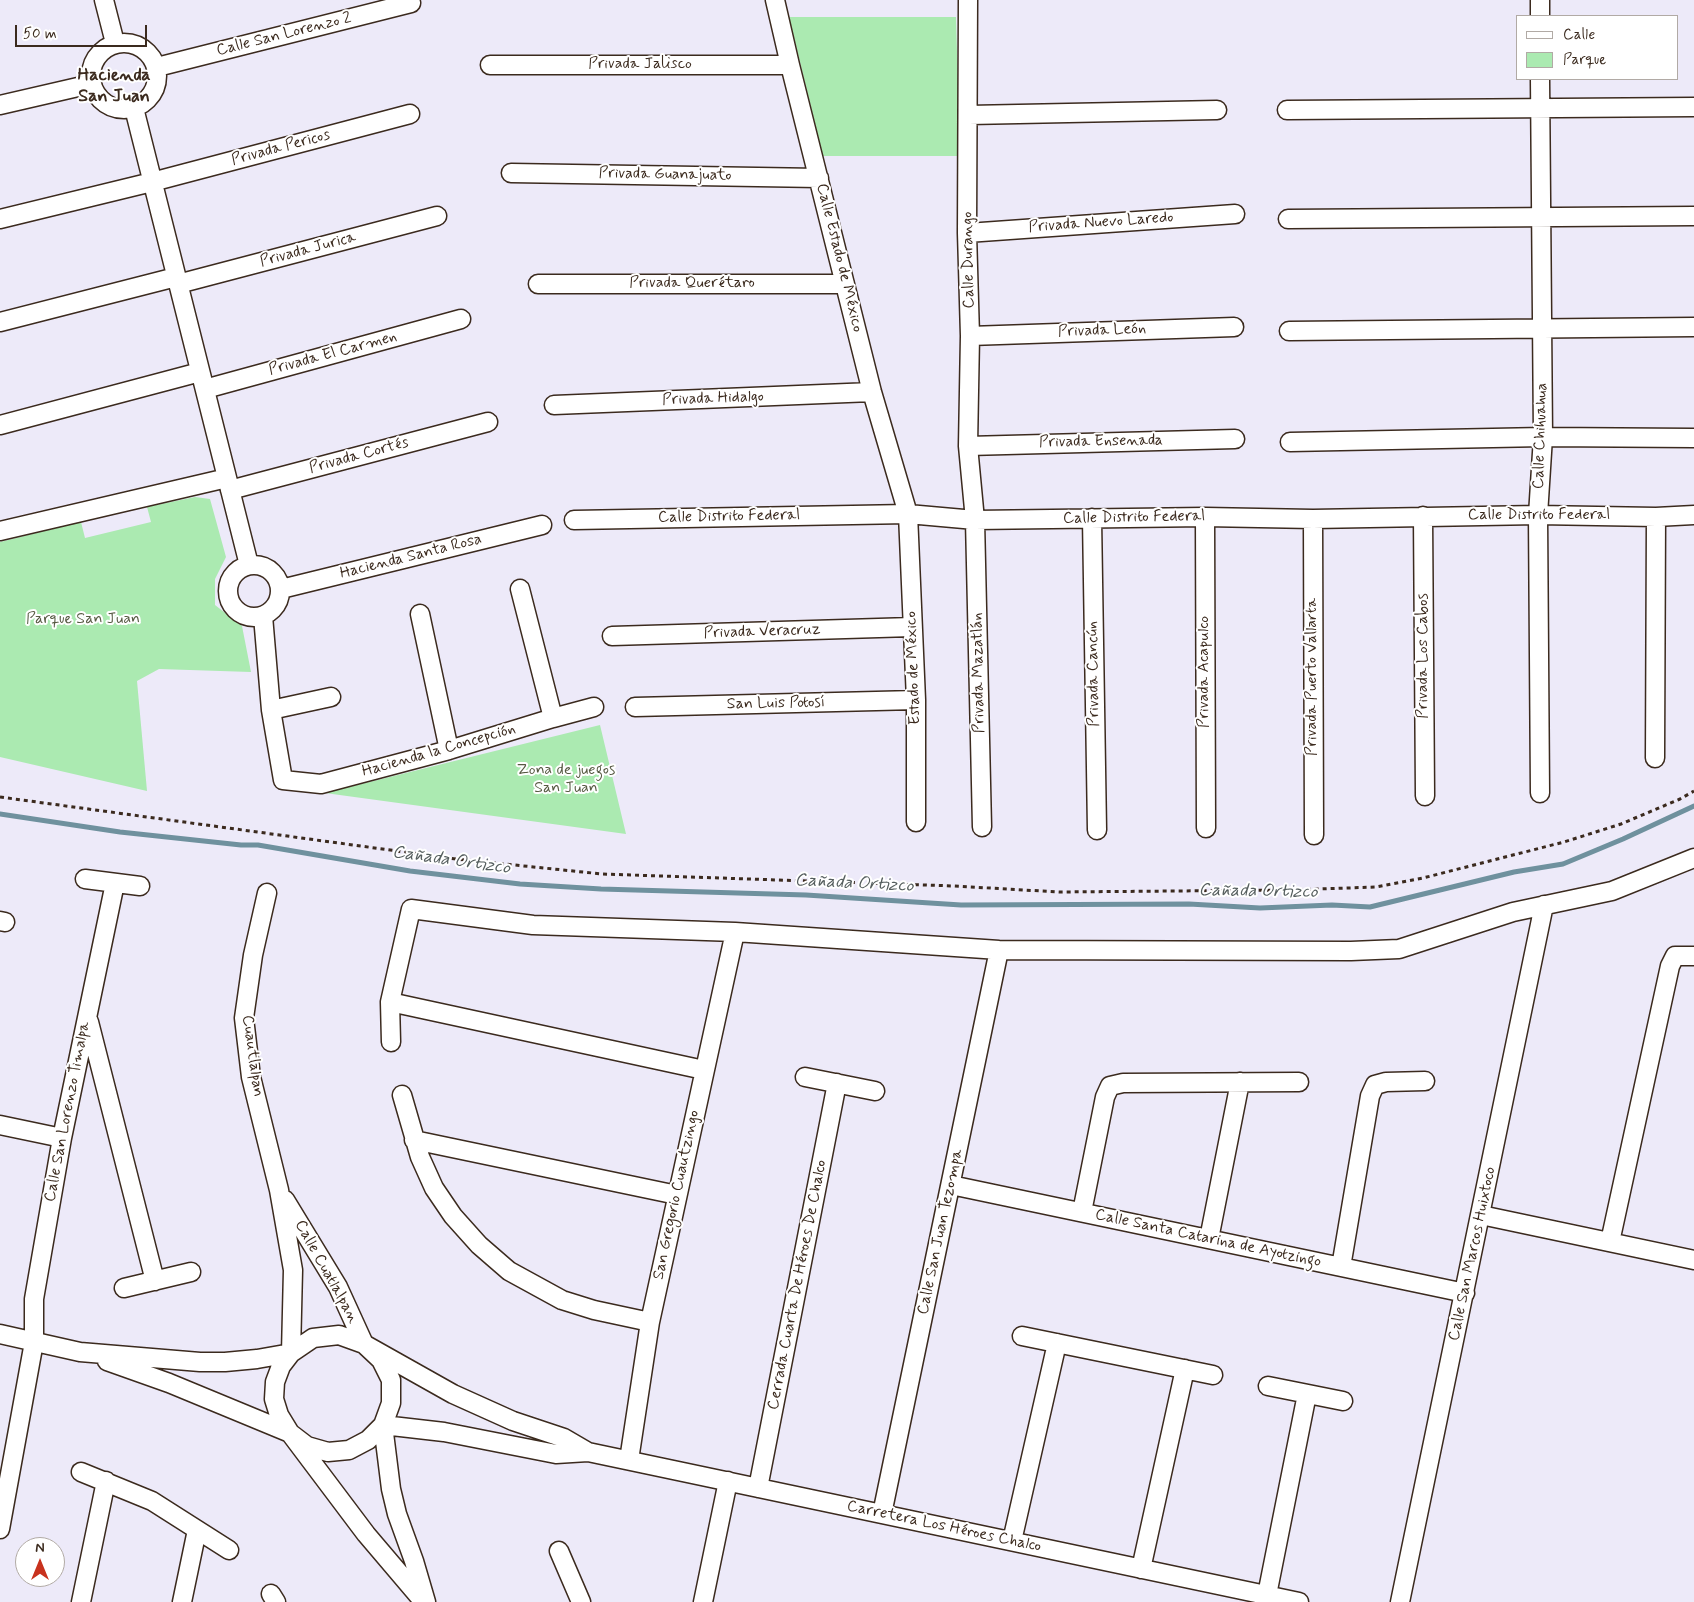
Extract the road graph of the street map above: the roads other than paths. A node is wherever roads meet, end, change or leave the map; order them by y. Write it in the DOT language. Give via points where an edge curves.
graph roads {
  1 [pos="104,0"];
  2 [pos="775,0"];
  3 [pos="968,0"];
  4 [pos="1540,0"];
  5 [pos="411,3"];
  6 [pos="1540,15"];
  7 [pos="115,43"];
  8 [pos="490,65"];
  9 [pos="790,65"];
  10 [pos="157,67"];
  11 [pos="1540,80"];
  12 [pos="91,84"];
  13 [pos="0,105"];
  14 [pos="1694,107"];
  15 [pos="134,108"];
  16 [pos="1541,108"];
  17 [pos="1217,110"];
  18 [pos="1287,110"];
  19 [pos="410,114"];
  20 [pos="969,115"];
  21 [pos="511,173"];
  22 [pos="819,178"];
  23 [pos="152,182"];
  24 [pos="1235,214"];
  25 [pos="437,216"];
  26 [pos="1694,216"];
  27 [pos="1541,217"];
  28 [pos="0,219"];
  29 [pos="1288,219"];
  30 [pos="967,233"];
  31 [pos="177,280"];
  32 [pos="538,284"];
  33 [pos="845,284"];
  34 [pos="461,319"];
  35 [pos="0,322"];
  36 [pos="1234,327"];
  37 [pos="1694,327"];
  38 [pos="1542,328"];
  39 [pos="1289,331"];
  40 [pos="970,336"];
  41 [pos="202,381"];
  42 [pos="872,392"];
  43 [pos="554,405"];
  44 [pos="488,422"];
  45 [pos="0,425"];
  46 [pos="1542,437"];
  47 [pos="1694,438"];
  48 [pos="1235,439"];
  49 [pos="1290,442"];
  50 [pos="968,446"];
  51 [pos="228,484"];
  52 [pos="908,514"];
  53 [pos="1538,515"];
  54 [pos="1694,515"];
  55 [pos="1423,516"];
  56 [pos="1205,517"];
  57 [pos="1656,517"];
  58 [pos="1092,518"];
  59 [pos="1313,519"];
  60 [pos="574,520"];
  61 [pos="975,520"];
  62 [pos="542,525"];
  63 [pos="0,531"];
  64 [pos="249,565"];
  65 [pos="281,589"];
  66 [pos="520,589"];
  67 [pos="420,614"];
  68 [pos="263,616"];
  69 [pos="912,627"];
  70 [pos="612,636"];
  71 [pos="331,697"];
  72 [pos="916,700"];
  73 [pos="635,707"];
  74 [pos="594,708"];
  75 [pos="271,710"];
  76 [pos="553,718"];
  77 [pos="449,750"];
  78 [pos="1655,758"];
  79 [pos="1540,793"];
  80 [pos="1425,796"];
  81 [pos="916,822"];
  82 [pos="982,827"];
  83 [pos="1206,828"];
  84 [pos="1097,830"];
  85 [pos="1314,835"];
  86 [pos="1694,858"];
  87 [pos="85,879"];
  88 [pos="115,883"];
  89 [pos="140,886"];
  90 [pos="267,893"];
  91 [pos="1544,906"];
  92 [pos="735,932"];
  93 [pos="999,950"];
  94 [pos="1694,956"];
  95 [pos="390,1002"];
  96 [pos="87,1016"];
  97 [pos="391,1042"];
  98 [pos="704,1070"];
  99 [pos="805,1077"];
  100 [pos="1425,1081"];
  101 [pos="1240,1082"];
  102 [pos="1299,1082"];
  103 [pos="837,1083"];
  104 [pos="875,1091"];
  105 [pos="402,1095"];
  106 [pos="0,1125"];
  107 [pos="62,1138"];
  108 [pos="414,1140"];
  109 [pos="951,1185"];
  110 [pos="279,1190"];
  111 [pos="677,1195"];
  112 [pos="1082,1212"];
  113 [pos="1481,1215"];
  114 [pos="1209,1239"];
  115 [pos="1610,1242"];
  116 [pos="1694,1260"];
  117 [pos="1341,1267"];
  118 [pos="191,1272"];
  119 [pos="156,1281"];
  120 [pos="124,1288"];
  121 [pos="1465,1293"];
  122 [pos="650,1322"];
  123 [pos="0,1334"];
  124 [pos="1022,1336"];
  125 [pos="34,1342"];
  126 [pos="1057,1343"];
  127 [pos="364,1344"];
  128 [pos="80,1352"];
  129 [pos="291,1353"];
  130 [pos="1185,1369"];
  131 [pos="1213,1375"];
  132 [pos="1268,1386"];
  133 [pos="1307,1394"];
  134 [pos="1343,1401"];
  135 [pos="383,1425"];
  136 [pos="290,1433"];
  137 [pos="588,1452"];
  138 [pos="629,1460"];
  139 [pos="81,1472"];
  140 [pos="106,1481"];
  141 [pos="728,1481"];
  142 [pos="758,1488"];
  143 [pos="882,1514"];
  144 [pos="0,1529"];
  145 [pos="197,1530"];
  146 [pos="1012,1541"];
  147 [pos="229,1550"];
  148 [pos="559,1551"];
  149 [pos="1141,1569"];
  150 [pos="1267,1595"];
  151 [pos="81,1602"];
  152 [pos="182,1602"];
  153 [pos="425,1602"];
  154 [pos="581,1602"];
  155 [pos="703,1602"];
  156 [pos="1300,1602"];
  157 [pos="1400,1602"];
  1 -- 7 [label="street"];
  2 -- 9 [label="street, Calle Estado de México"];
  3 -- 20 [label="street, Calle Durango"];
  4 -- 6 [label="street"];
  5 -- 10 [label="street, Calle San Lorenzo 2"];
  7 -- 10 [label="street" via="126,42 145,50"];
  7 -- 12 [label="street" via="98,55 92,64"];
  8 -- 9 [label="street, Privada Jalisco"];
  9 -- 22 [label="street, Calle Estado de México"];
  10 -- 15 [label="street" via="156,88"];
  11 -- 16 [label="street, Calle Chihuahua"];
  12 -- 13 [label="street"];
  12 -- 15 [label="street" via="103,102 123,110"];
  14 -- 16 [label="street"];
  15 -- 23 [label="street"];
  16 -- 18 [label="street"];
  16 -- 27 [label="street, Calle Chihuahua"];
  17 -- 20 [label="street"];
  19 -- 23 [label="street, Privada Pericos"];
  20 -- 30 [label="street, Calle Durango"];
  21 -- 22 [label="street, Privada Guanajuato"];
  22 -- 33 [label="street, Calle Estado de México"];
  23 -- 28 [label="street, Privada Pericos"];
  23 -- 31 [label="street"];
  24 -- 30 [label="street, Privada Nuevo Laredo"];
  25 -- 31 [label="street, Privada Jurica"];
  26 -- 27 [label="street"];
  27 -- 29 [label="street"];
  27 -- 38 [label="street, Calle Chihuahua"];
  30 -- 40 [label="street, Calle Durango"];
  31 -- 35 [label="street, Privada Jurica"];
  31 -- 41 [label="street"];
  32 -- 33 [label="street, Privada Querétaro"];
  33 -- 42 [label="street, Calle Estado de México"];
  34 -- 41 [label="street, Privada El Carmen"];
  36 -- 40 [label="street, Privada León"];
  37 -- 38 [label="street"];
  38 -- 39 [label="street"];
  38 -- 46 [label="street, Calle Chihuahua"];
  40 -- 50 [label="street, Calle Durango"];
  41 -- 45 [label="street, Privada El Carmen"];
  41 -- 51 [label="street"];
  42 -- 43 [label="street, Privada Hidalgo"];
  42 -- 52 [label="street, Calle Estado de México"];
  44 -- 51 [label="street, Privada Cortés"];
  46 -- 47 [label="street"];
  46 -- 49 [label="street"];
  46 -- 53 [label="street, Calle Chihuahua"];
  48 -- 50 [label="street, Privada Ensenada"];
  50 -- 61 [label="street, Calle Durango"];
  51 -- 63 [label="street, Privada Cortés"];
  51 -- 64 [label="street"];
  52 -- 60 [label="street, Calle Distrito Federal"];
  52 -- 61 [label="street, Calle Distrito Federal"];
  52 -- 69 [label="street, Estado de México"];
  53 -- 55 [label="street, Calle Distrito Federal"];
  53 -- 57 [label="street, Calle Distrito Federal"];
  53 -- 79 [label="street, Calle Chihuahua"];
  54 -- 57 [label="street, Calle Distrito Federal"];
  55 -- 59 [label="street, Calle Distrito Federal"];
  55 -- 80 [label="street, Privada Los Cabos"];
  56 -- 58 [label="street, Calle Distrito Federal"];
  56 -- 59 [label="street, Calle Distrito Federal"];
  56 -- 83 [label="street, Privada Acapulco"];
  57 -- 78 [label="street"];
  58 -- 61 [label="street, Calle Distrito Federal"];
  58 -- 84 [label="street, Privada Cancún"];
  59 -- 85 [label="street, Privada Puerto Vallarta"];
  61 -- 82 [label="street, Privada Mazatlán"];
  62 -- 65 [label="street, Hacienda Santa Rosa"];
  64 -- 65 [label="street" via="265,567 272,572"];
  64 -- 68 [label="street" via="241,568 230,580 228,597 238,612 254,618"];
  65 -- 68 [label="street" via="277,605"];
  66 -- 76 [label="street"];
  67 -- 77 [label="street"];
  68 -- 75 [label="street"];
  69 -- 70 [label="street, Privada Veracruz"];
  69 -- 72 [label="street, Estado de México"];
  71 -- 75 [label="street"];
  72 -- 73 [label="street, San Luis Potosí"];
  72 -- 81 [label="street, Estado de México"];
  74 -- 76 [label="street, Hacienda la Concepción"];
  75 -- 77 [label="street, Hacienda la Concepción" via="283,780 321,784"];
  76 -- 77 [label="street, Hacienda la Concepción"];
  86 -- 91 [label="street" via="1612,891"];
  87 -- 88 [label="street"];
  88 -- 89 [label="street"];
  88 -- 96 [label="street, Calle San Lorenzo Timalpa"];
  90 -- 110 [label="street, Cuautlalpan" via="252,955 244,1018 252,1077"];
  91 -- 93 [label="street" via="1513,912 1399,949"];
  91 -- 113 [label="street, Calle San Marcos Huixtoco"];
  92 -- 93 [label="street"];
  92 -- 95 [label="street" via="533,925 411,909"];
  92 -- 98 [label="street, San Gregorio Cuautzingo"];
  93 -- 109 [label="street, Calle San Juan Tezompa"];
  94 -- 115 [label="street" via="1675,956 1670,966"];
  95 -- 97 [label="street"];
  95 -- 98 [label="street"];
  96 -- 107 [label="street, Calle San Lorenzo Timalpa"];
  96 -- 119 [label="street"];
  98 -- 111 [label="street, San Gregorio Cuautzingo"];
  99 -- 103 [label="street"];
  100 -- 117 [label="street" via="1375,1085 1370,1096"];
  101 -- 102 [label="street"];
  101 -- 112 [label="street" via="1123,1083 1110,1086"];
  101 -- 114 [label="street"];
  103 -- 104 [label="street"];
  103 -- 142 [label="street, Cerrada Cuarta De Héroes De Chalco"];
  105 -- 108 [label="street"];
  106 -- 107 [label="street"];
  107 -- 125 [label="street, Calle San Lorenzo Timalpa" via="34,1299"];
  108 -- 111 [label="street"];
  108 -- 122 [label="street" via="434,1188 453,1216 478,1245 509,1271 562,1300"];
  109 -- 112 [label="street, Calle Santa Catarina de Ayotzingo"];
  109 -- 143 [label="street, Calle San Juan Tezompa"];
  110 -- 127 [label="street, Calle Cuatlalpan" via="338,1287"];
  110 -- 129 [label="street, Calle Cuatlalpan" via="293,1270"];
  111 -- 122 [label="street, San Gregorio Cuautzingo"];
  112 -- 114 [label="street, Calle Santa Catarina de Ayotzingo"];
  113 -- 115 [label="street"];
  113 -- 121 [label="street, Calle San Marcos Huixtoco"];
  114 -- 117 [label="street, Calle Santa Catarina de Ayotzingo"];
  115 -- 116 [label="street"];
  117 -- 121 [label="street, Calle Santa Catarina de Ayotzingo"];
  118 -- 119 [label="street"];
  119 -- 120 [label="street"];
  121 -- 157 [label="street, Calle San Marcos Huixtoco"];
  122 -- 138 [label="street, San Gregorio Cuautzingo"];
  123 -- 125 [label="street, Carretera Los Héroes Chalco"];
  124 -- 126 [label="street"];
  125 -- 128 [label="street, Carretera Los Héroes Chalco"];
  125 -- 144 [label="street, Calle San Lorenzo Timalpa"];
  126 -- 130 [label="street"];
  126 -- 146 [label="street"];
  127 -- 129 [label="street, Carretera Los Héroes Chalco" via="339,1335 313,1338"];
  127 -- 135 [label="street, Calle Cuatlalpan" via="381,1360 391,1380 391,1403"];
  127 -- 137 [label="street, Carretera Los Héroes Chalco" via="453,1394 513,1421 564,1438"];
  128 -- 129 [label="street, Carretera Los Héroes Chalco" via="200,1362 257,1359"];
  128 -- 136 [label="street, Carretera Los Héroes Chalco" via="161,1380"];
  129 -- 136 [label="street, Carretera Los Héroes Chalco" via="275,1382 274,1399"];
  130 -- 131 [label="street"];
  130 -- 149 [label="street"];
  132 -- 133 [label="street"];
  133 -- 134 [label="street"];
  133 -- 150 [label="street"];
  135 -- 136 [label="street, Carretera Los Héroes Chalco" via="368,1440 349,1450 328,1452 308,1446"];
  135 -- 137 [label="street, Carretera Los Héroes Chalco" via="444,1432 556,1454"];
  135 -- 153 [label="street, Calle Cuatlalpan" via="391,1489"];
  136 -- 153 [label="street, Calle Cuatlalpan" via="366,1534"];
  137 -- 138 [label="street, Carretera Los Héroes Chalco"];
  138 -- 141 [label="street, Carretera Los Héroes Chalco"];
  139 -- 140 [label="street"];
  140 -- 145 [label="street" via="152,1500"];
  140 -- 151 [label="street"];
  141 -- 142 [label="street, Carretera Los Héroes Chalco"];
  141 -- 155 [label="street"];
  142 -- 143 [label="street, Carretera Los Héroes Chalco"];
  143 -- 146 [label="street, Carretera Los Héroes Chalco"];
  145 -- 147 [label="street"];
  145 -- 152 [label="street"];
  146 -- 149 [label="street, Carretera Los Héroes Chalco"];
  148 -- 154 [label="street"];
  149 -- 150 [label="street, Carretera Los Héroes Chalco"];
  150 -- 156 [label="street, Carretera Los Héroes Chalco"];
}
